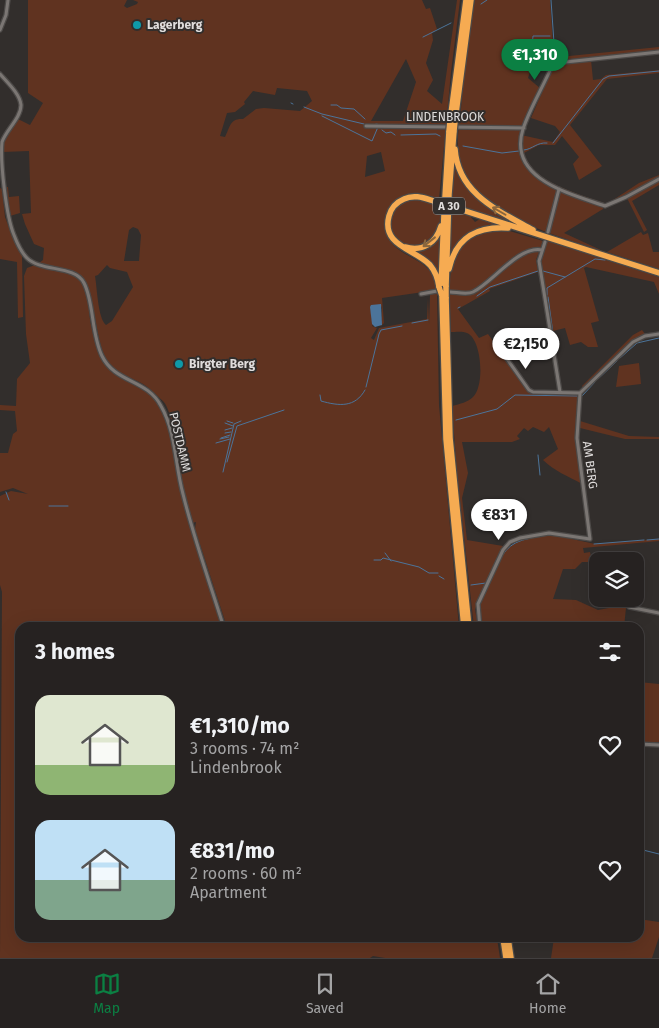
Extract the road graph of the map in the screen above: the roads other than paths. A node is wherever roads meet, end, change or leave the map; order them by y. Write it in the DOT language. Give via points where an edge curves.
graph roads {
  1 [pos="8,0"];
  2 [pos="466,0"];
  3 [pos="471,0"];
  4 [pos="0,30"];
  5 [pos="659,52"];
  6 [pos="0,74"];
  7 [pos="453,121"];
  8 [pos="366,126"];
  9 [pos="524,128"];
  10 [pos="452,131"];
  11 [pos="659,179"];
  12 [pos="1,185"];
  13 [pos="559,190"];
  14 [pos="444,214"];
  15 [pos="518,228"];
  16 [pos="548,232"];
  17 [pos="541,235"];
  18 [pos="545,242"];
  19 [pos="399,245"];
  20 [pos="542,250"];
  21 [pos="659,273"];
  22 [pos="443,290"];
  23 [pos="421,294"];
  24 [pos="659,334"];
  25 [pos="495,342"];
  26 [pos="560,392"];
  27 [pos="580,393"];
  28 [pos="629,607"];
  29 [pos="659,613"];
  30 [pos="222,622"];
  31 [pos="463,622"];
  32 [pos="468,622"];
  33 [pos="480,622"];
  34 [pos="644,744"];
  35 [pos="659,745"];
  36 [pos="504,942"];
  37 [pos="509,942"];
  38 [pos="506,958"];
  39 [pos="511,958"];
  1 -- 4 [label="street"];
  2 -- 7 [label="highway, A 30"];
  3 -- 7 [label="highway, A 30"];
  5 -- 9 [label="street" via="556,63"];
  6 -- 12 [label="street, POSTDAMM" via="21,106 2,141"];
  7 -- 10 [label="highway, A 30, bridge"];
  8 -- 9 [label="street, LINDENBROOK"];
  9 -- 13 [label="street" via="522,147 526,163 536,175"];
  10 -- 14 [label="highway, A 30"];
  17 -- 10 [label="highway, one-way" via="489,205 469,188 458,166"];
  10 -- 22 [label="highway, A 30"];
  11 -- 13 [label="street" via="605,206"];
  12 -- 30 [label="street, POSTDAMM" via="7,216 24,254 40,266 70,272 82,279 104,361 117,375 145,388 162,406 186,509"];
  13 -- 16 [label="street"];
  14 -- 19 [label="highway, one-way" via="432,243 414,249"];
  14 -- 22 [label="highway, A 30"];
  15 -- 17 [label="highway"];
  15 -- 19 [label="highway, bridge" via="434,201 411,197 394,205 390,212 388,225"];
  15 -- 22 [label="highway" via="488,228 468,237 454,254"];
  17 -- 21 [label="highway"];
  18 -- 20 [label="street"];
  19 -- 22 [label="highway" via="429,265"];
  20 -- 22 [label="street" via="532,250 515,260 472,293"];
  20 -- 26 [label="street" via="539,261"];
  22 -- 23 [label="street"];
  22 -- 31 [label="highway, A 30" via="446,439"];
  22 -- 32 [label="highway, A 30" via="451,446"];
  24 -- 27 [label="street" via="633,342"];
  25 -- 26 [label="street" via="529,390"];
  26 -- 27 [label="street"];
  27 -- 33 [label="street, AM BERG" via="577,438 590,539 549,532 510,542 503,550 478,604"];
  28 -- 29 [label="street"];
  34 -- 35 [label="street"];
  36 -- 38 [label="highway"];
  37 -- 39 [label="highway"];
}
